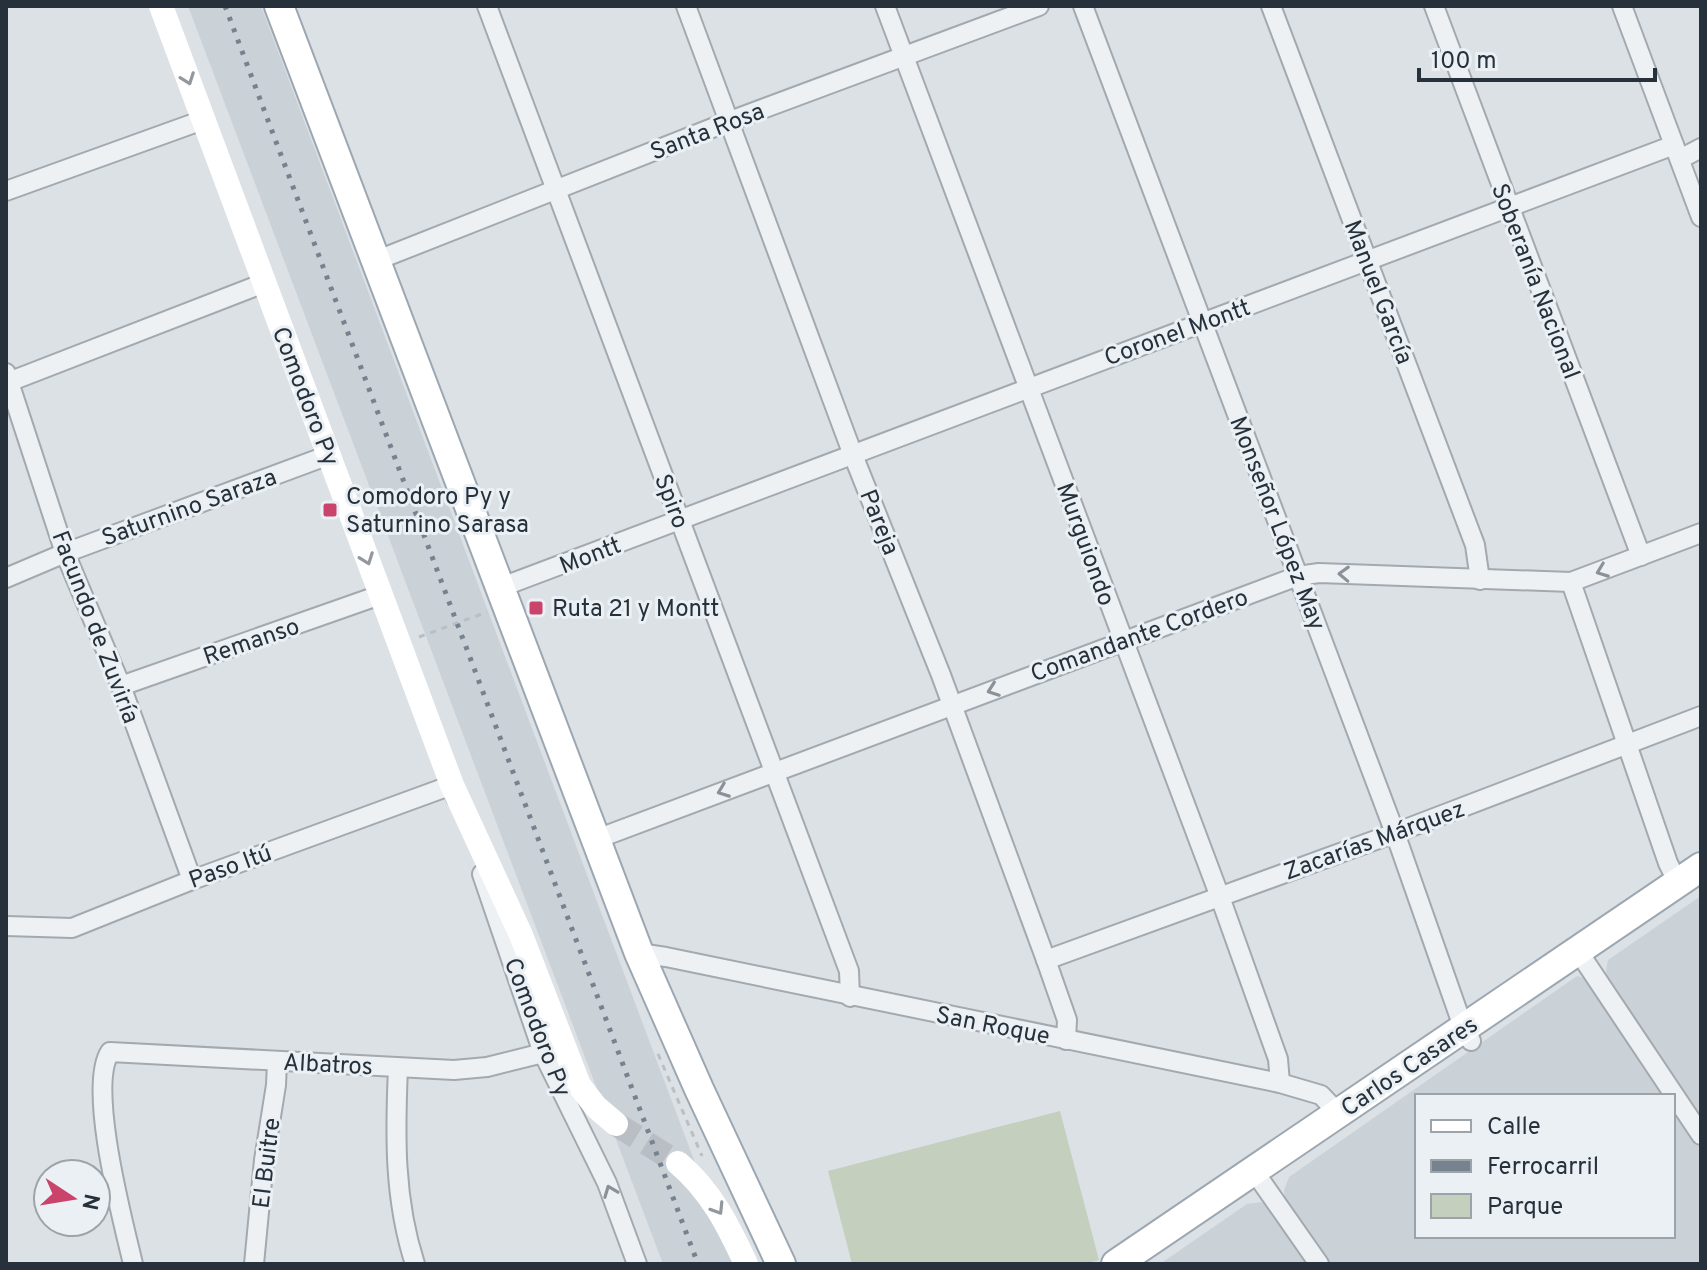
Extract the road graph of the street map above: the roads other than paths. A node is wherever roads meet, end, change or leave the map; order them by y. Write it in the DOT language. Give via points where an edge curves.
graph roads {
  1 [pos="161,6"];
  2 [pos="279,6"];
  3 [pos="487,6"];
  4 [pos="686,6"];
  5 [pos="885,6"];
  6 [pos="1039,6"];
  7 [pos="1083,6"];
  8 [pos="1271,6"];
  9 [pos="1434,6"];
  10 [pos="1622,6"];
  11 [pos="904,57"];
  12 [pos="203,120"];
  13 [pos="730,121"];
  14 [pos="1701,148"];
  15 [pos="1677,152"];
  16 [pos="6,191"];
  17 [pos="557,191"];
  18 [pos="1508,206"];
  19 [pos="1701,217"];
  20 [pos="375,261"];
  21 [pos="1367,261"];
  22 [pos="264,283"];
  23 [pos="1202,322"];
  24 [pos="7,379"];
  25 [pos="1027,387"];
  26 [pos="329,455"];
  27 [pos="853,455"];
  28 [pos="680,520"];
  29 [pos="1701,533"];
  30 [pos="65,553"];
  31 [pos="1641,556"];
  32 [pos="1298,576"];
  33 [pos="6,578"];
  34 [pos="1480,580"];
  35 [pos="1571,582"];
  36 [pos="380,595"];
  37 [pos="502,596"];
  38 [pos="1122,642"];
  39 [pos="121,686"];
  40 [pos="951,705"];
  41 [pos="1701,716"];
  42 [pos="1628,745"];
  43 [pos="775,772"];
  44 [pos="452,785"];
  45 [pos="1395,833"];
  46 [pos="594,840"];
  47 [pos="1693,879"];
  48 [pos="192,880"];
  49 [pos="1220,897"];
  50 [pos="6,926"];
  51 [pos="639,953"];
  52 [pos="1582,958"];
  53 [pos="1046,960"];
  54 [pos="850,997"];
  55 [pos="1468,1035"];
  56 [pos="1066,1040"];
  57 [pos="543,1053"];
  58 [pos="277,1062"];
  59 [pos="398,1068"];
  60 [pos="1280,1083"];
  61 [pos="1673,1094"];
  62 [pos="1675,1096"];
  63 [pos="1339,1114"];
  64 [pos="616,1124"];
  65 [pos="1701,1135"];
  66 [pos="687,1161"];
  67 [pos="1258,1177"];
  68 [pos="248,1263"];
  69 [pos="133,1264"];
  70 [pos="415,1264"];
  71 [pos="637,1264"];
  72 [pos="746,1264"];
  73 [pos="781,1264"];
  74 [pos="1116,1264"];
  75 [pos="1144,1264"];
  76 [pos="1319,1264"];
  1 -- 12 [label="main road, Comodoro Py, one-way"];
  2 -- 20 [label="main road"];
  3 -- 17 [label="street, Spiro"];
  4 -- 13 [label="street, Pareja"];
  5 -- 11 [label="street, Murguiondo"];
  6 -- 11 [label="street, Santa Rosa"];
  7 -- 23 [label="street, Monseñor López May"];
  8 -- 21 [label="street, Manuel García"];
  9 -- 18 [label="street, Soberanía Nacional"];
  10 -- 15 [label="street"];
  11 -- 13 [label="street, Santa Rosa"];
  11 -- 25 [label="street, Murguiondo"];
  12 -- 16 [label="street"];
  12 -- 22 [label="main road, Comodoro Py"];
  13 -- 17 [label="street, Santa Rosa"];
  13 -- 27 [label="street, Pareja"];
  14 -- 15 [label="street, Coronel Montt"];
  15 -- 18 [label="street, Coronel Montt"];
  15 -- 19 [label="street"];
  17 -- 20 [label="street, Santa Rosa"];
  17 -- 28 [label="street, Spiro"];
  18 -- 21 [label="street, Coronel Montt"];
  18 -- 31 [label="street, Soberanía Nacional"];
  20 -- 37 [label="main road"];
  21 -- 23 [label="street, Coronel Montt"];
  21 -- 34 [label="street, Manuel García" via="1475,545"];
  22 -- 24 [label="street"];
  22 -- 26 [label="main road, Comodoro Py"];
  23 -- 25 [label="street, Coronel Montt"];
  23 -- 32 [label="street, Monseñor López May"];
  24 -- 30 [label="street, Facundo de Zuviría"];
  25 -- 27 [label="street, Coronel Montt"];
  25 -- 38 [label="street, Murguiondo"];
  26 -- 30 [label="street, Saturnino Saraza"];
  26 -- 36 [label="main road, Comodoro Py, one-way"];
  27 -- 28 [label="street, Coronel Montt"];
  27 -- 40 [label="street, Pareja"];
  28 -- 37 [label="street, Montt"];
  28 -- 43 [label="street, Spiro"];
  29 -- 31 [label="street, Comandante Cordero"];
  30 -- 33 [label="street, Saturnino Saraza"];
  30 -- 39 [label="street, Facundo de Zuviría"];
  31 -- 35 [label="street, Comandante Cordero, one-way"];
  34 -- 32 [label="street, Comandante Cordero, one-way"];
  32 -- 38 [label="street, Comandante Cordero"];
  32 -- 45 [label="street, Monseñor López May"];
  34 -- 35 [label="street, Comandante Cordero"];
  35 -- 42 [label="street"];
  36 -- 39 [label="street, Remanso"];
  36 -- 44 [label="main road, Comodoro Py"];
  37 -- 46 [label="main road"];
  38 -- 40 [label="street, Comandante Cordero, one-way"];
  38 -- 49 [label="street, Murguiondo"];
  39 -- 48 [label="street, Facundo de Zuviría"];
  40 -- 43 [label="street, Comandante Cordero"];
  40 -- 53 [label="street, Pareja"];
  41 -- 42 [label="street, Zacarías Márquez"];
  42 -- 45 [label="street, Zacarías Márquez"];
  42 -- 47 [label="street" via="1668,863"];
  43 -- 46 [label="street, Comandante Cordero, one-way"];
  43 -- 54 [label="street, Spiro" via="849,971"];
  44 -- 48 [label="street, Paso Itú"];
  44 -- 57 [label="street, Comodoro Py"];
  44 -- 64 [label="main road, Comodoro Py" via="521,935 579,1085"];
  45 -- 49 [label="street, Zacarías Márquez"];
  45 -- 55 [label="street, Monseñor López May"];
  46 -- 51 [label="main road"];
  47 -- 52 [label="main road, Carlos Casares"];
  48 -- 50 [label="street, Paso Itú" via="72,928"];
  49 -- 53 [label="street, Zacarías Márquez"];
  49 -- 60 [label="street, Murguiondo" via="1278,1059"];
  51 -- 54 [label="street, San Roque"];
  51 -- 73 [label="main road"];
  52 -- 55 [label="main road, Carlos Casares"];
  52 -- 61 [label="street"];
  53 -- 56 [label="street, Pareja" via="1067,1020"];
  54 -- 56 [label="street, San Roque"];
  55 -- 63 [label="main road, Carlos Casares"];
  55 -- 67 [label="main road, Carlos Casares"];
  56 -- 60 [label="street, San Roque"];
  57 -- 59 [label="street, Albatros" via="476,1068"];
  71 -- 57 [label="street, Comodoro Py, one-way" via="607,1183"];
  58 -- 59 [label="street, Albatros"];
  58 -- 68 [label="street, El Buitre"];
  58 -- 69 [label="street, Albatros" via="110,1052 104,1061 105,1131"];
  59 -- 70 [label="street" via="394,1142"];
  60 -- 63 [label="street, San Roque" via="1321,1095"];
  62 -- 65 [label="street"];
  63 -- 67 [label="main road, Carlos Casares"];
  66 -- 72 [label="main road, one-way"];
  67 -- 74 [label="main road, Carlos Casares"];
  67 -- 75 [label="main road, Carlos Casares"];
  67 -- 76 [label="street"];
}
